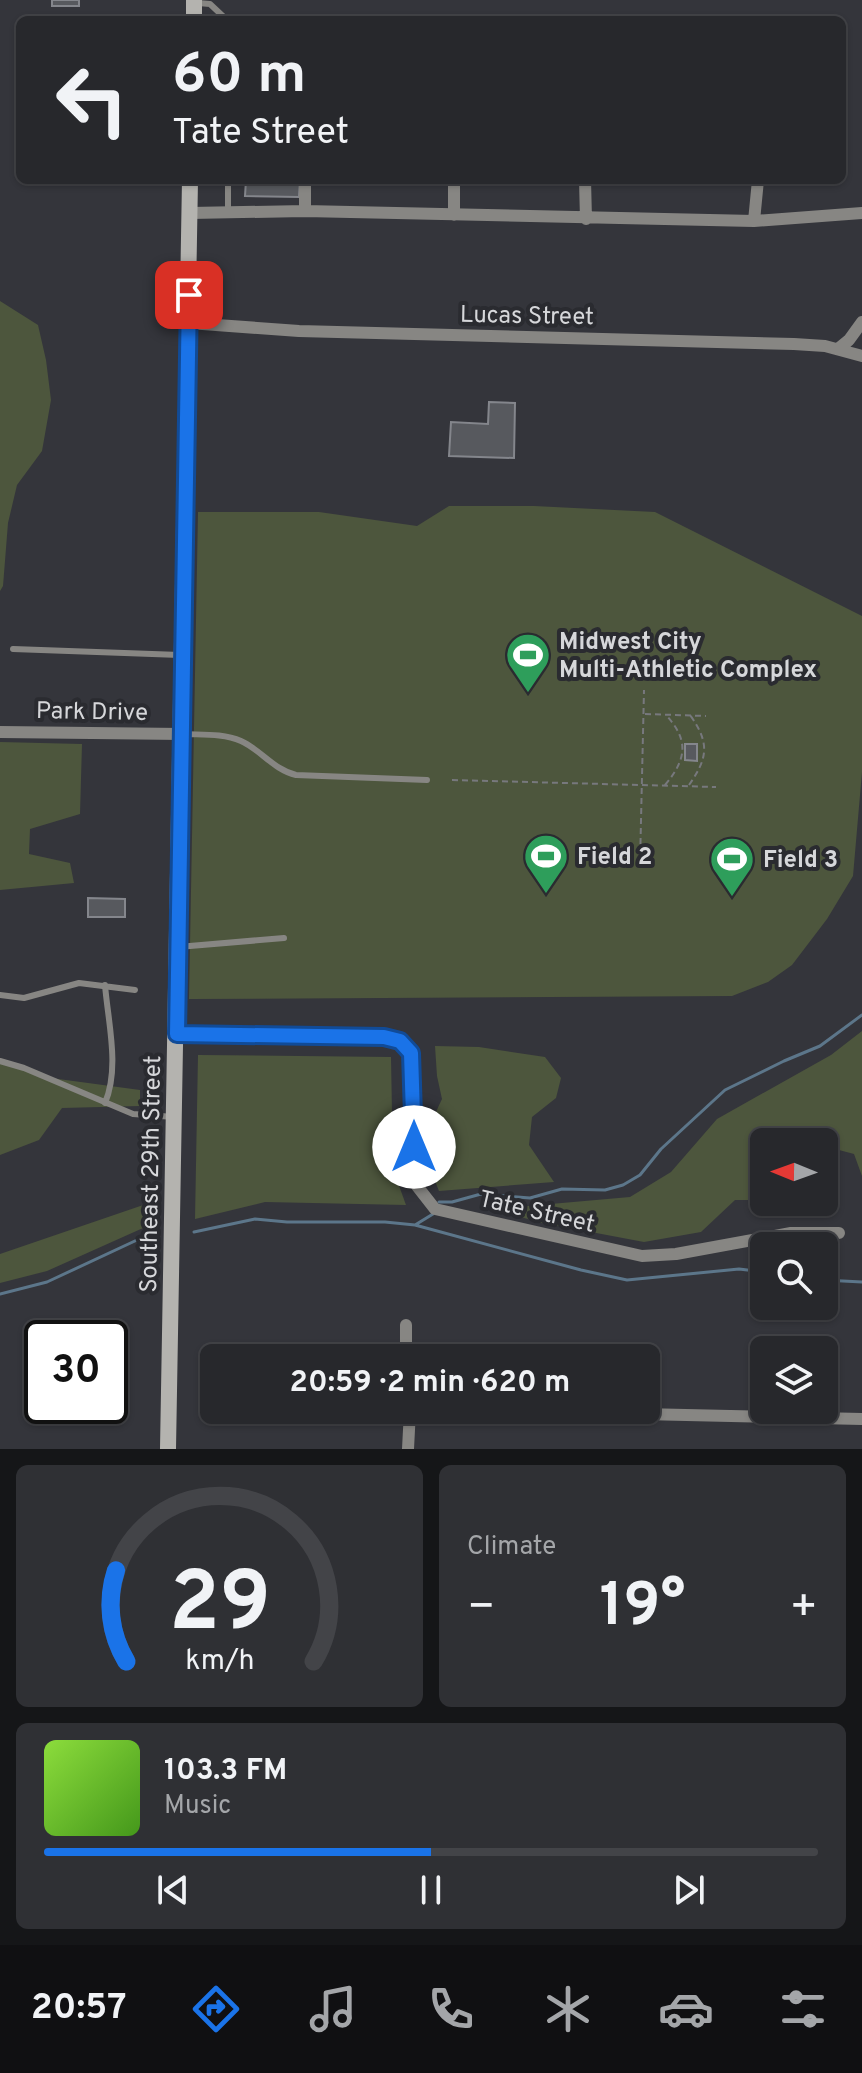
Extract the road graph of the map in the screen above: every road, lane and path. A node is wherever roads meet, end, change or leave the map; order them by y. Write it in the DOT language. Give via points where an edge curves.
graph roads {
  1 [pos="194,8"];
  2 [pos="223,16"];
  3 [pos="190,184"];
  4 [pos="228,184"];
  5 [pos="305,184"];
  6 [pos="454,184"];
  7 [pos="585,184"];
  8 [pos="758,184"];
  9 [pos="305,211"];
  10 [pos="228,212"];
  11 [pos="190,213"];
  12 [pos="862,213"];
  13 [pos="454,215"];
  14 [pos="586,219"];
  15 [pos="754,221"];
  16 [pos="862,322"];
  17 [pos="189,323"];
  18 [pos="838,349"];
  19 [pos="862,356"];
  20 [pos="13,649"];
  21 [pos="184,655"];
  22 [pos="644,690"];
  23 [pos="644,714"];
  24 [pos="666,715"];
  25 [pos="690,715"];
  26 [pos="706,716"];
  27 [pos="0,732"];
  28 [pos="183,734"];
  29 [pos="427,780"];
  30 [pos="452,780"];
  31 [pos="641,785"];
  32 [pos="665,786"];
  33 [pos="688,786"];
  34 [pos="716,787"];
  35 [pos="640,864"];
  36 [pos="284,938"];
  37 [pos="178,947"];
  38 [pos="105,985"];
  39 [pos="135,990"];
  40 [pos="0,995"];
  41 [pos="177,1034"];
  42 [pos="0,1061"];
  43 [pos="105,1103"];
  44 [pos="175,1117"];
  45 [pos="839,1233"];
  46 [pos="406,1325"];
  47 [pos="406,1344"];
  48 [pos="660,1414"];
  49 [pos="862,1419"];
  50 [pos="409,1424"];
  51 [pos="168,1449"];
  52 [pos="408,1449"];
  1 -- 2 [label="lane" via="210,4"];
  3 -- 11 [label="main road, Southeast 29th Street"];
  4 -- 10 [label="lane"];
  5 -- 9 [label="street"];
  6 -- 13 [label="street"];
  7 -- 14 [label="street"];
  8 -- 15 [label="street"];
  9 -- 10 [label="street"];
  9 -- 13 [label="street"];
  10 -- 11 [label="street"];
  11 -- 17 [label="main road, Southeast 29th Street"];
  12 -- 15 [label="street"];
  13 -- 14 [label="street"];
  14 -- 15 [label="street"];
  16 -- 18 [label="street"];
  17 -- 18 [label="street, Lucas Street"];
  17 -- 21 [label="main road, Southeast 29th Street"];
  18 -- 19 [label="street, Lucas Street"];
  20 -- 21 [label="lane"];
  21 -- 28 [label="main road, Southeast 29th Street"];
  22 -- 23 [label="path"];
  23 -- 24 [label="path"];
  23 -- 31 [label="path"];
  24 -- 25 [label="path"];
  24 -- 32 [label="path" via="679,731 682,753"];
  25 -- 26 [label="path"];
  25 -- 33 [label="path" via="702,735 704,754"];
  27 -- 28 [label="street, Park Drive"];
  28 -- 29 [label="lane" via="240,741 284,773"];
  28 -- 37 [label="main road, Southeast 29th Street"];
  30 -- 31 [label="path"];
  31 -- 32 [label="path"];
  31 -- 35 [label="path"];
  32 -- 33 [label="path"];
  33 -- 34 [label="path"];
  36 -- 37 [label="lane"];
  37 -- 41 [label="main road, Southeast 29th Street"];
  38 -- 39 [label="lane"];
  38 -- 40 [label="lane" via="79,983 24,998"];
  38 -- 43 [label="lane" via="112,1068"];
  41 -- 44 [label="main road, Southeast 29th Street"];
  41 -- 45 [label="street, Tate Street" via="400,1041 411,1053 414,1072 417,1186 435,1209 446,1213 642,1256 791,1233"];
  42 -- 43 [label="lane"];
  43 -- 44 [label="lane" via="133,1114"];
  44 -- 51 [label="main road, Southeast 29th Street"];
  46 -- 47 [label="street"];
  48 -- 49 [label="street"];
  50 -- 52 [label="street"];
}
